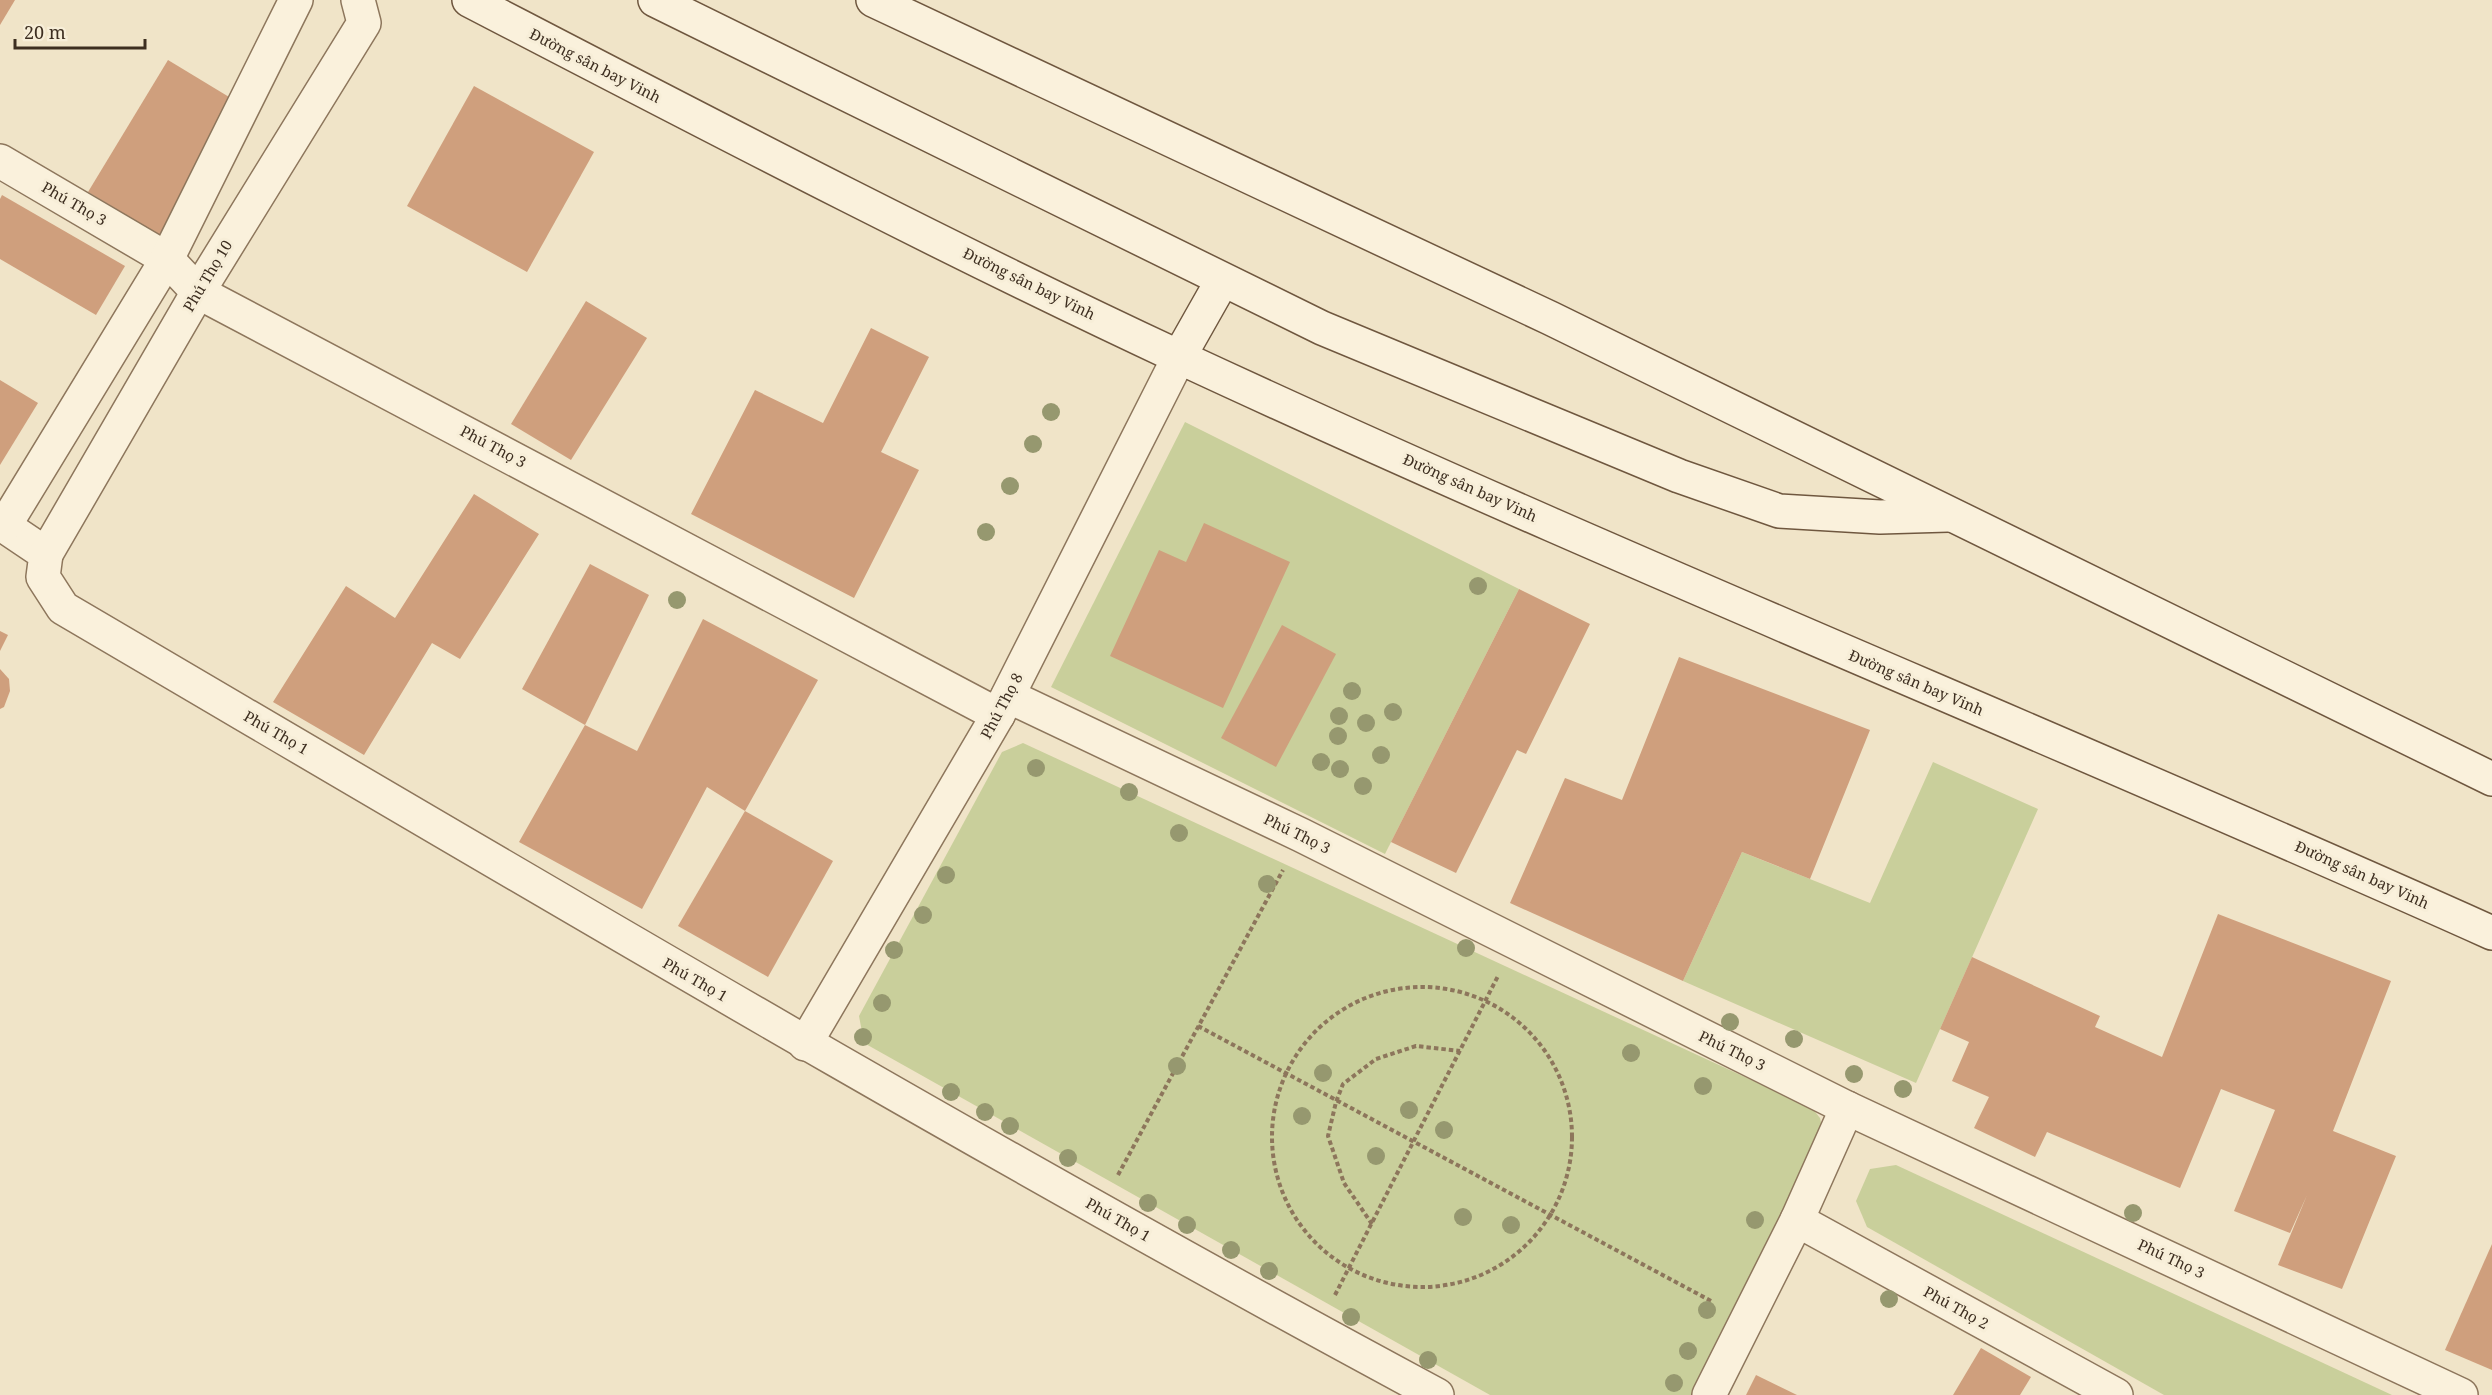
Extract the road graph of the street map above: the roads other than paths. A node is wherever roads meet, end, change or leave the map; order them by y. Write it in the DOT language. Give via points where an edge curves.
graph roads {
  1 [pos="296,0"];
  2 [pos="358,0"];
  3 [pos="469,0"];
  4 [pos="655,0"];
  5 [pos="873,0"];
  6 [pos="0,161"];
  7 [pos="167,259"];
  8 [pos="1222,281"];
  9 [pos="198,292"];
  10 [pos="1179,357"];
  11 [pos="1953,515"];
  12 [pos="2,524"];
  13 [pos="46,554"];
  14 [pos="1003,705"];
  15 [pos="2492,779"];
  16 [pos="2492,933"];
  17 [pos="805,1044"];
  18 [pos="1847,1108"];
  19 [pos="1797,1220"];
  20 [pos="1437,1395"];
  21 [pos="1709,1395"];
  22 [pos="2115,1395"];
  23 [pos="2461,1395"];
  1 -- 7 [label="street"];
  2 -- 9 [label="street, Phú Thọ 10" via="364,23"];
  3 -- 10 [label="street, Đường sân bay Vinh" via="844,195"];
  4 -- 8 [label="street"];
  5 -- 11 [label="street" via="1550,318"];
  6 -- 7 [label="street, Phú Thọ 3"];
  7 -- 9 [label="street, Phú Thọ 3"];
  7 -- 12 [label="street"];
  8 -- 10 [label="street, Phú Thọ 8"];
  8 -- 11 [label="street" via="1322,328 1679,476 1779,511 1880,517"];
  9 -- 13 [label="street, Phú Thọ 10"];
  9 -- 14 [label="street, Phú Thọ 3"];
  10 -- 14 [label="street, Phú Thọ 8"];
  10 -- 16 [label="street, Đường sân bay Vinh" via="1669,578"];
  11 -- 15 [label="street"];
  12 -- 13 [label="street"];
  13 -- 17 [label="street, Phú Thọ 1" via="43,577 63,608"];
  14 -- 17 [label="street, Phú Thọ 8"];
  14 -- 18 [label="street, Phú Thọ 3" via="1301,835"];
  17 -- 20 [label="street, Phú Thọ 1"];
  18 -- 19 [label="street"];
  18 -- 23 [label="street, Phú Thọ 3"];
  19 -- 21 [label="street"];
  19 -- 22 [label="street, Phú Thọ 2"];
}
